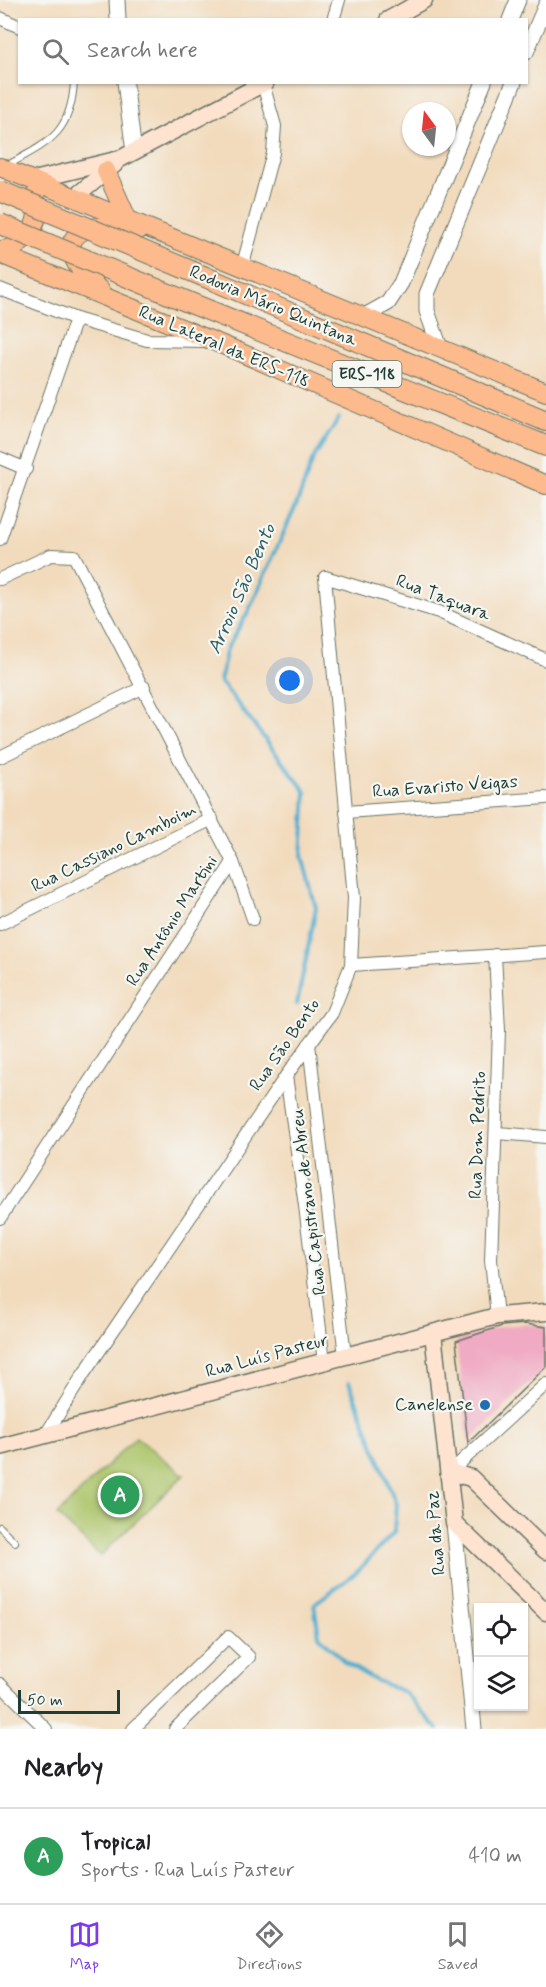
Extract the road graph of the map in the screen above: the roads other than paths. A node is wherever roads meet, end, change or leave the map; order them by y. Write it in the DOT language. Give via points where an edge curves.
graph roads {
  1 [pos="117,0"];
  2 [pos="339,0"];
  3 [pos="424,0"];
  4 [pos="518,0"];
  5 [pos="546,5"];
  6 [pos="0,18"];
  7 [pos="118,18"];
  8 [pos="334,18"];
  9 [pos="392,18"];
  10 [pos="511,18"];
  11 [pos="18,26"];
  12 [pos="528,47"];
  13 [pos="74,84"];
  14 [pos="124,84"];
  15 [pos="262,84"];
  16 [pos="264,84"];
  17 [pos="483,84"];
  18 [pos="513,84"];
  19 [pos="466,125"];
  20 [pos="492,136"];
  21 [pos="120,161"];
  22 [pos="1,167"];
  23 [pos="27,178"];
  24 [pos="0,191"];
  25 [pos="75,196"];
  26 [pos="126,218"];
  27 [pos="0,224"];
  28 [pos="35,225"];
  29 [pos="425,226"];
  30 [pos="156,231"];
  31 [pos="452,234"];
  32 [pos="0,252"];
  33 [pos="242,268"];
  34 [pos="0,289"];
  35 [pos="121,304"];
  36 [pos="363,316"];
  37 [pos="76,319"];
  38 [pos="214,341"];
  39 [pos="440,348"];
  40 [pos="546,392"];
  41 [pos="546,421"];
  42 [pos="546,446"];
  43 [pos="0,458"];
  44 [pos="26,469"];
  45 [pos="546,485"];
  46 [pos="0,539"];
  47 [pos="325,577"];
  48 [pos="0,579"];
  49 [pos="546,660"];
  50 [pos="144,687"];
  51 [pos="0,757"];
  52 [pos="546,798"];
  53 [pos="346,812"];
  54 [pos="212,819"];
  55 [pos="233,862"];
  56 [pos="253,919"];
  57 [pos="0,924"];
  58 [pos="546,952"];
  59 [pos="495,955"];
  60 [pos="351,965"];
  61 [pos="309,1044"];
  62 [pos="286,1076"];
  63 [pos="497,1133"];
  64 [pos="546,1137"];
  65 [pos="327,1204"];
  66 [pos="305,1206"];
  67 [pos="0,1218"];
  68 [pos="546,1312"];
  69 [pos="497,1316"];
  70 [pos="433,1333"];
  71 [pos="345,1356"];
  72 [pos="324,1362"];
  73 [pos="546,1384"];
  74 [pos="45,1436"];
  75 [pos="0,1447"];
  76 [pos="450,1472"];
  77 [pos="454,1523"];
  78 [pos="0,1527"];
  79 [pos="15,1542"];
  80 [pos="546,1551"];
  81 [pos="546,1612"];
  82 [pos="0,1684"];
  83 [pos="46,1729"];
  84 [pos="133,1729"];
  85 [pos="175,1729"];
  86 [pos="474,1729"];
  1 -- 7 [label="street"];
  2 -- 8 [label="street"];
  3 -- 9 [label="main road"];
  4 -- 10 [label="street"];
  5 -- 12 [label="street"];
  6 -- 11 [label="street"];
  13 -- 22 [label="lane" via="66,122 47,143"];
  14 -- 21 [label="street"];
  15 -- 21 [label="main road"];
  16 -- 33 [label="street" via="275,126 273,153"];
  17 -- 19 [label="street"];
  18 -- 20 [label="street"];
  19 -- 20 [label="street"];
  19 -- 29 [label="street"];
  20 -- 31 [label="street"];
  21 -- 23 [label="main road"];
  21 -- 25 [label="main road"];
  21 -- 26 [label="main road"];
  22 -- 23 [label="main road"];
  23 -- 25 [label="main road"];
  23 -- 28 [label="main road" via="36,197"];
  24 -- 41 [label="highway, Rodovia Mário Quintana / ERS-118, bridge"];
  25 -- 26 [label="main road"];
  25 -- 28 [label="main road"];
  26 -- 30 [label="main road"];
  27 -- 42 [label="highway, Rodovia Mário Quintana / ERS-118, bridge"];
  28 -- 32 [label="main road" via="18,245"];
  29 -- 31 [label="street"];
  29 -- 36 [label="street" via="393,296 388,303"];
  30 -- 33 [label="main road"];
  30 -- 35 [label="main road" via="98,226 75,239 71,249 80,272"];
  31 -- 39 [label="street" via="427,294 427,311"];
  32 -- 35 [label="main road, Rua Lateral da ERS-118"];
  33 -- 36 [label="main road"];
  34 -- 37 [label="street"];
  35 -- 38 [label="main road, Rua Lateral da ERS-118"];
  36 -- 39 [label="main road"];
  37 -- 38 [label="street" via="147,340"];
  37 -- 44 [label="street"];
  38 -- 45 [label="main road, Rua Lateral da ERS-118"];
  39 -- 40 [label="main road"];
  43 -- 44 [label="street"];
  44 -- 46 [label="street"];
  47 -- 49 [label="street, Rua Taquara" via="439,612"];
  47 -- 53 [label="street, Rua São Bento"];
  48 -- 50 [label="street, Rua Antônio Martini" via="51,555 75,556"];
  50 -- 51 [label="street"];
  50 -- 54 [label="street, Rua Antônio Martini"];
  52 -- 53 [label="street, Rua Evaristo Veigas"];
  53 -- 60 [label="street, Rua São Bento" via="354,898"];
  54 -- 55 [label="street, Rua Antônio Martini"];
  54 -- 57 [label="street, Rua Cassiano Camboim"];
  55 -- 56 [label="street"];
  55 -- 67 [label="street, Rua Antônio Martini"];
  58 -- 59 [label="street"];
  59 -- 60 [label="street"];
  59 -- 63 [label="street, Rua Dom Pedrito" via="499,1030"];
  60 -- 61 [label="street, Rua São Bento" via="332,1013"];
  61 -- 62 [label="street, Rua São Bento"];
  61 -- 65 [label="street, Rua Capistrano de Abreu"];
  62 -- 66 [label="street, Rua Capistrano de Abreu"];
  62 -- 74 [label="street, Rua São Bento"];
  63 -- 64 [label="street"];
  63 -- 69 [label="street, Rua Dom Pedrito" via="491,1260"];
  65 -- 66 [label="street"];
  65 -- 71 [label="street, Rua Capistrano de Abreu"];
  66 -- 72 [label="street, Rua Capistrano de Abreu"];
  68 -- 69 [label="main road, Rua Luís Pasteur"];
  69 -- 70 [label="main road, Rua Luís Pasteur"];
  70 -- 71 [label="main road, Rua Luís Pasteur"];
  70 -- 76 [label="main road, Rua da Paz"];
  71 -- 72 [label="main road, Rua Luís Pasteur"];
  72 -- 74 [label="main road, Rua Luís Pasteur"];
  73 -- 76 [label="street"];
  74 -- 75 [label="main road, Rua Luís Pasteur"];
  76 -- 77 [label="main road, Rua da Paz"];
  76 -- 80 [label="main road" via="471,1478"];
  77 -- 81 [label="main road"];
  77 -- 86 [label="street, Rua da Paz"];
  78 -- 79 [label="lane"];
  82 -- 83 [label="street"];
  84 -- 85 [label="street" via="228,1637 249,1657"];
}
